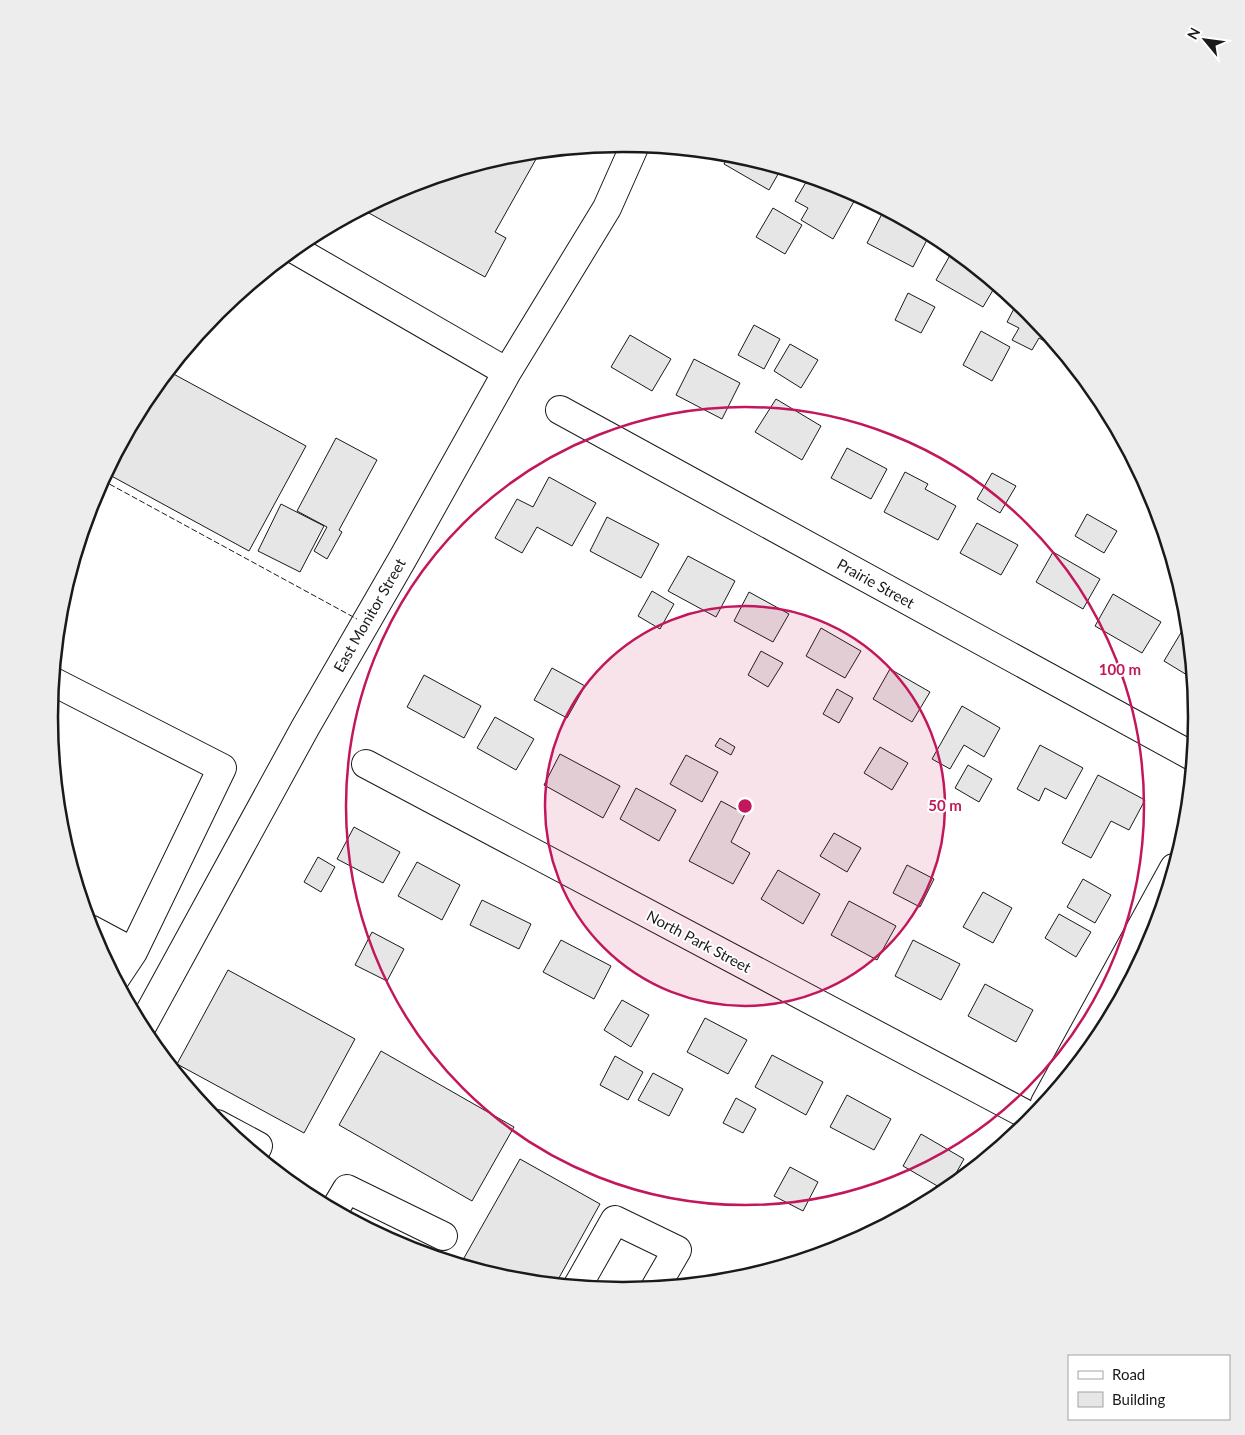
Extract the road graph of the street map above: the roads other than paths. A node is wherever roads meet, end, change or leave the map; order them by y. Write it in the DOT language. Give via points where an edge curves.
graph roads {
  1 [pos="632,153"];
  2 [pos="301,253"];
  3 [pos="507,372"];
  4 [pos="560,410"];
  5 [pos="59,685"];
  6 [pos="1186,753"];
  7 [pos="366,764"];
  8 [pos="1159,895"];
  9 [pos="102,935"];
  10 [pos="133,952"];
  11 [pos="119,973"];
  12 [pos="146,1020"];
  13 [pos="1061,1073"];
  14 [pos="1025,1114"];
  15 [pos="337,1205"];
  16 [pos="443,1236"];
  17 [pos="581,1281"];
  18 [pos="659,1281"];
  1 -- 3 [label="street, East Monitor Street" via="607,208"];
  2 -- 3 [label="street"];
  3 -- 12 [label="street, East Monitor Street" via="305,728"];
  4 -- 6 [label="street, Prairie Street"];
  5 -- 10 [label="street" via="222,768"];
  7 -- 14 [label="street, North Park Street"];
  8 -- 13 [label="street"];
  9 -- 10 [label="street"];
  10 -- 11 [label="street"];
  15 -- 16 [label="street" via="347,1189"];
  17 -- 18 [label="street" via="615,1220 677,1250"];
}
